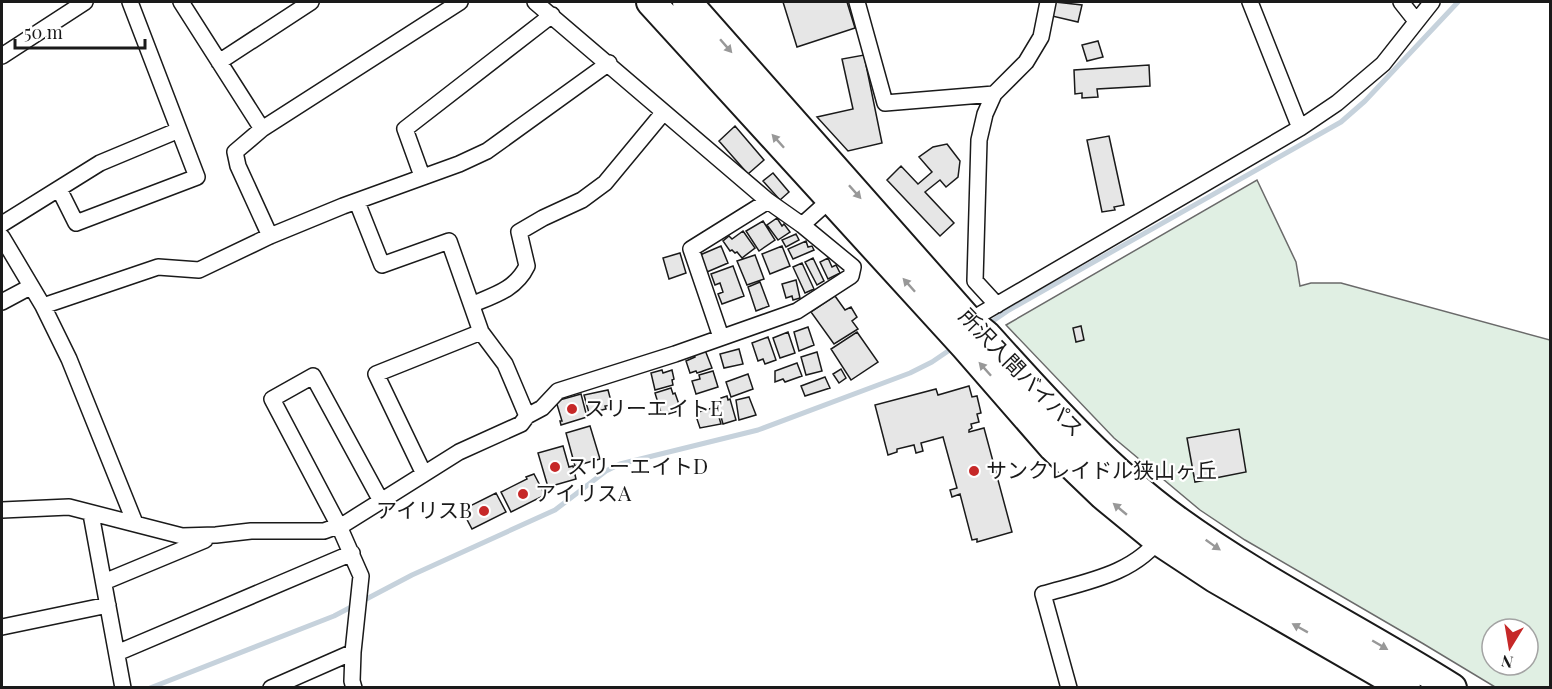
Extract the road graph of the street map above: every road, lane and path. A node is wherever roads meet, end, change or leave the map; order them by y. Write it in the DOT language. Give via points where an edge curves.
graph roads {
  1 [pos="85,2"];
  2 [pos="130,2"];
  3 [pos="182,2"];
  4 [pos="311,2"];
  5 [pos="460,2"];
  6 [pos="536,2"];
  7 [pos="651,2"];
  8 [pos="687,2"];
  9 [pos="857,2"];
  10 [pos="1048,2"];
  11 [pos="1250,2"];
  12 [pos="1401,2"];
  13 [pos="1432,2"];
  14 [pos="552,15"];
  15 [pos="1416,21"];
  16 [pos="2,56"];
  17 [pos="219,62"];
  18 [pos="609,63"];
  19 [pos="994,94"];
  20 [pos="663,112"];
  21 [pos="1300,128"];
  22 [pos="262,129"];
  23 [pos="179,130"];
  24 [pos="422,176"];
  25 [pos="59,189"];
  26 [pos="831,199"];
  27 [pos="768,201"];
  28 [pos="357,202"];
  29 [pos="2,224"];
  30 [pos="802,225"];
  31 [pos="270,236"];
  32 [pos="2,237"];
  33 [pos="30,286"];
  34 [pos="2,302"];
  35 [pos="472,304"];
  36 [pos="997,305"];
  37 [pos="43,306"];
  38 [pos="968,330"];
  39 [pos="481,332"];
  40 [pos="721,337"];
  41 [pos="527,416"];
  42 [pos="424,474"];
  43 [pos="381,501"];
  44 [pos="2,510"];
  45 [pos="91,513"];
  46 [pos="135,524"];
  47 [pos="339,526"];
  48 [pos="1166,529"];
  49 [pos="216,535"];
  50 [pos="352,553"];
  51 [pos="104,582"];
  52 [pos="108,605"];
  53 [pos="2,627"];
  54 [pos="353,652"];
  55 [pos="117,653"];
  56 [pos="123,687"];
  57 [pos="271,687"];
  58 [pos="354,687"];
  59 [pos="1069,687"];
  60 [pos="1406,687"];
  61 [pos="1452,687"];
  1 -- 16 [label="street"];
  2 -- 23 [label="street"];
  3 -- 17 [label="street"];
  4 -- 17 [label="street"];
  5 -- 22 [label="street"];
  6 -- 14 [label="street"];
  26 -- 7 [label="highway, 所沢入間バイパス, one-way"];
  8 -- 38 [label="highway, 所沢入間バイパス, one-way"];
  9 -- 19 [label="street" via="885,103"];
  10 -- 19 [label="street" via="1041,37 1026,62"];
  11 -- 21 [label="street"];
  12 -- 15 [label="street"];
  13 -- 15 [label="street"];
  14 -- 18 [label="street"];
  14 -- 24 [label="street" via="405,129"];
  15 -- 21 [label="street" via="1383,64 1337,104"];
  17 -- 22 [label="street"];
  18 -- 20 [label="street"];
  18 -- 24 [label="street" via="487,151"];
  19 -- 36 [label="street" via="979,140 975,281"];
  20 -- 27 [label="street"];
  20 -- 35 [label="street" via="605,183 582,200 519,232 527,266 522,277 508,289"];
  21 -- 36 [label="street"];
  22 -- 31 [label="street" via="235,152"];
  23 -- 25 [label="street" via="100,163"];
  23 -- 25 [label="street" via="197,177 76,223"];
  24 -- 28 [label="street"];
  25 -- 29 [label="street"];
  26 -- 30 [label="street"];
  38 -- 26 [label="highway, 所沢入間バイパス, one-way"];
  27 -- 30 [label="street"];
  27 -- 40 [label="street" via="691,249"];
  28 -- 31 [label="street"];
  28 -- 35 [label="street" via="382,265 449,241"];
  30 -- 40 [label="street" via="853,267 850,276 797,311"];
  31 -- 37 [label="street" via="199,270 158,267"];
  32 -- 33 [label="street"];
  33 -- 34 [label="street"];
  33 -- 37 [label="street"];
  35 -- 39 [label="street"];
  36 -- 38 [label="street"];
  37 -- 46 [label="street"];
  38 -- 48 [label="highway, 所沢入間バイパス" via="1053,447 1103,495"];
  39 -- 41 [label="street" via="505,364"];
  39 -- 42 [label="street" via="376,374"];
  40 -- 41 [label="street" via="558,391 542,408"];
  41 -- 42 [label="street" via="521,424 459,452"];
  42 -- 43 [label="street"];
  43 -- 47 [label="street"];
  43 -- 47 [label="street" via="313,376 272,399"];
  44 -- 45 [label="street" via="69,507"];
  45 -- 46 [label="street"];
  45 -- 51 [label="street"];
  46 -- 49 [label="street" via="182,536"];
  47 -- 49 [label="street" via="324,531"];
  47 -- 50 [label="street"];
  48 -- 59 [label="street" via="1136,560 1115,573 1044,594"];
  60 -- 48 [label="highway, 所沢入間バイパス, one-way" via="1266,609"];
  48 -- 61 [label="highway, 所沢入間バイパス, one-way" via="1227,555"];
  49 -- 51 [label="street"];
  50 -- 54 [label="street" via="361,576"];
  50 -- 55 [label="street"];
  51 -- 52 [label="street"];
  52 -- 53 [label="street"];
  52 -- 55 [label="street"];
  54 -- 57 [label="street"];
  54 -- 58 [label="street"];
  55 -- 56 [label="street"];
}
